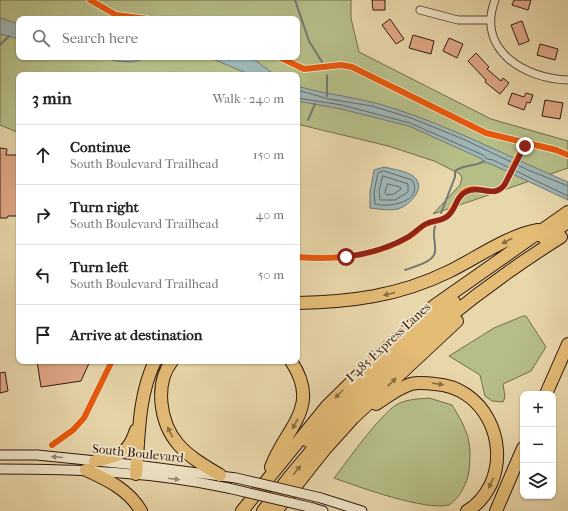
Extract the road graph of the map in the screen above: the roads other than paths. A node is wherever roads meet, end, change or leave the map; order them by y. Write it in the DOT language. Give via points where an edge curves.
graph roads {
  1 [pos="495,0"];
  2 [pos="420,10"];
  3 [pos="491,20"];
  4 [pos="568,80"];
  5 [pos="567,216"];
  6 [pos="543,228"];
  7 [pos="568,232"];
  8 [pos="568,240"];
  9 [pos="300,303"];
  10 [pos="568,344"];
  11 [pos="154,364"];
  12 [pos="170,364"];
  13 [pos="292,364"];
  14 [pos="547,391"];
  15 [pos="353,418"];
  16 [pos="140,420"];
  17 [pos="0,455"];
  18 [pos="520,455"];
  19 [pos="96,461"];
  20 [pos="0,469"];
  21 [pos="136,469"];
  22 [pos="86,470"];
  23 [pos="220,475"];
  24 [pos="269,485"];
  25 [pos="141,511"];
  26 [pos="242,511"];
  27 [pos="252,511"];
  28 [pos="264,511"];
  29 [pos="276,511"];
  30 [pos="323,511"];
  31 [pos="362,511"];
  32 [pos="467,511"];
  33 [pos="496,511"];
  1 -- 3 [label="street"];
  2 -- 3 [label="street" via="458,20"];
  3 -- 4 [label="street" via="498,47 515,65 544,77"];
  5 -- 6 [label="highway"];
  5 -- 27 [label="highway, I-485 Express Lanes" via="417,332 330,416"];
  6 -- 9 [label="highway, one-way" via="522,233 447,272 395,293 355,300"];
  6 -- 24 [label="highway, one-way" via="434,306 379,355 327,406"];
  28 -- 7 [label="highway, I-485 Express Lanes, one-way" via="336,424 412,348 498,279"];
  15 -- 8 [label="highway, one-way" via="449,328 502,285"];
  10 -- 14 [label="highway"];
  11 -- 16 [label="highway" via="147,379"];
  23 -- 12 [label="highway, one-way" via="185,452 170,434 162,410 161,395 165,375"];
  13 -- 24 [label="highway, one-way" via="301,383 302,407 296,424 274,460"];
  15 -- 29 [label="highway"];
  15 -- 32 [label="highway, one-way" via="412,384 440,384 468,395 485,412 494,432 498,455 497,468 488,488 483,497"];
  16 -- 19 [label="highway" via="133,440 126,450"];
  16 -- 21 [label="highway"];
  19 -- 17 [label="main road, South Boulevard, one-way" via="37,455"];
  18 -- 33 [label="highway"];
  19 -- 21 [label="main road, South Boulevard"];
  20 -- 22 [label="main road, South Boulevard"];
  21 -- 22 [label="main road, South Boulevard"];
  21 -- 23 [label="main road, South Boulevard"];
  21 -- 30 [label="main road, South Boulevard, one-way, bridge"];
  22 -- 25 [label="highway" via="119,487 132,498"];
  23 -- 24 [label="main road, South Boulevard, bridge"];
  24 -- 26 [label="highway"];
  24 -- 31 [label="main road, South Boulevard, bridge"];
}
